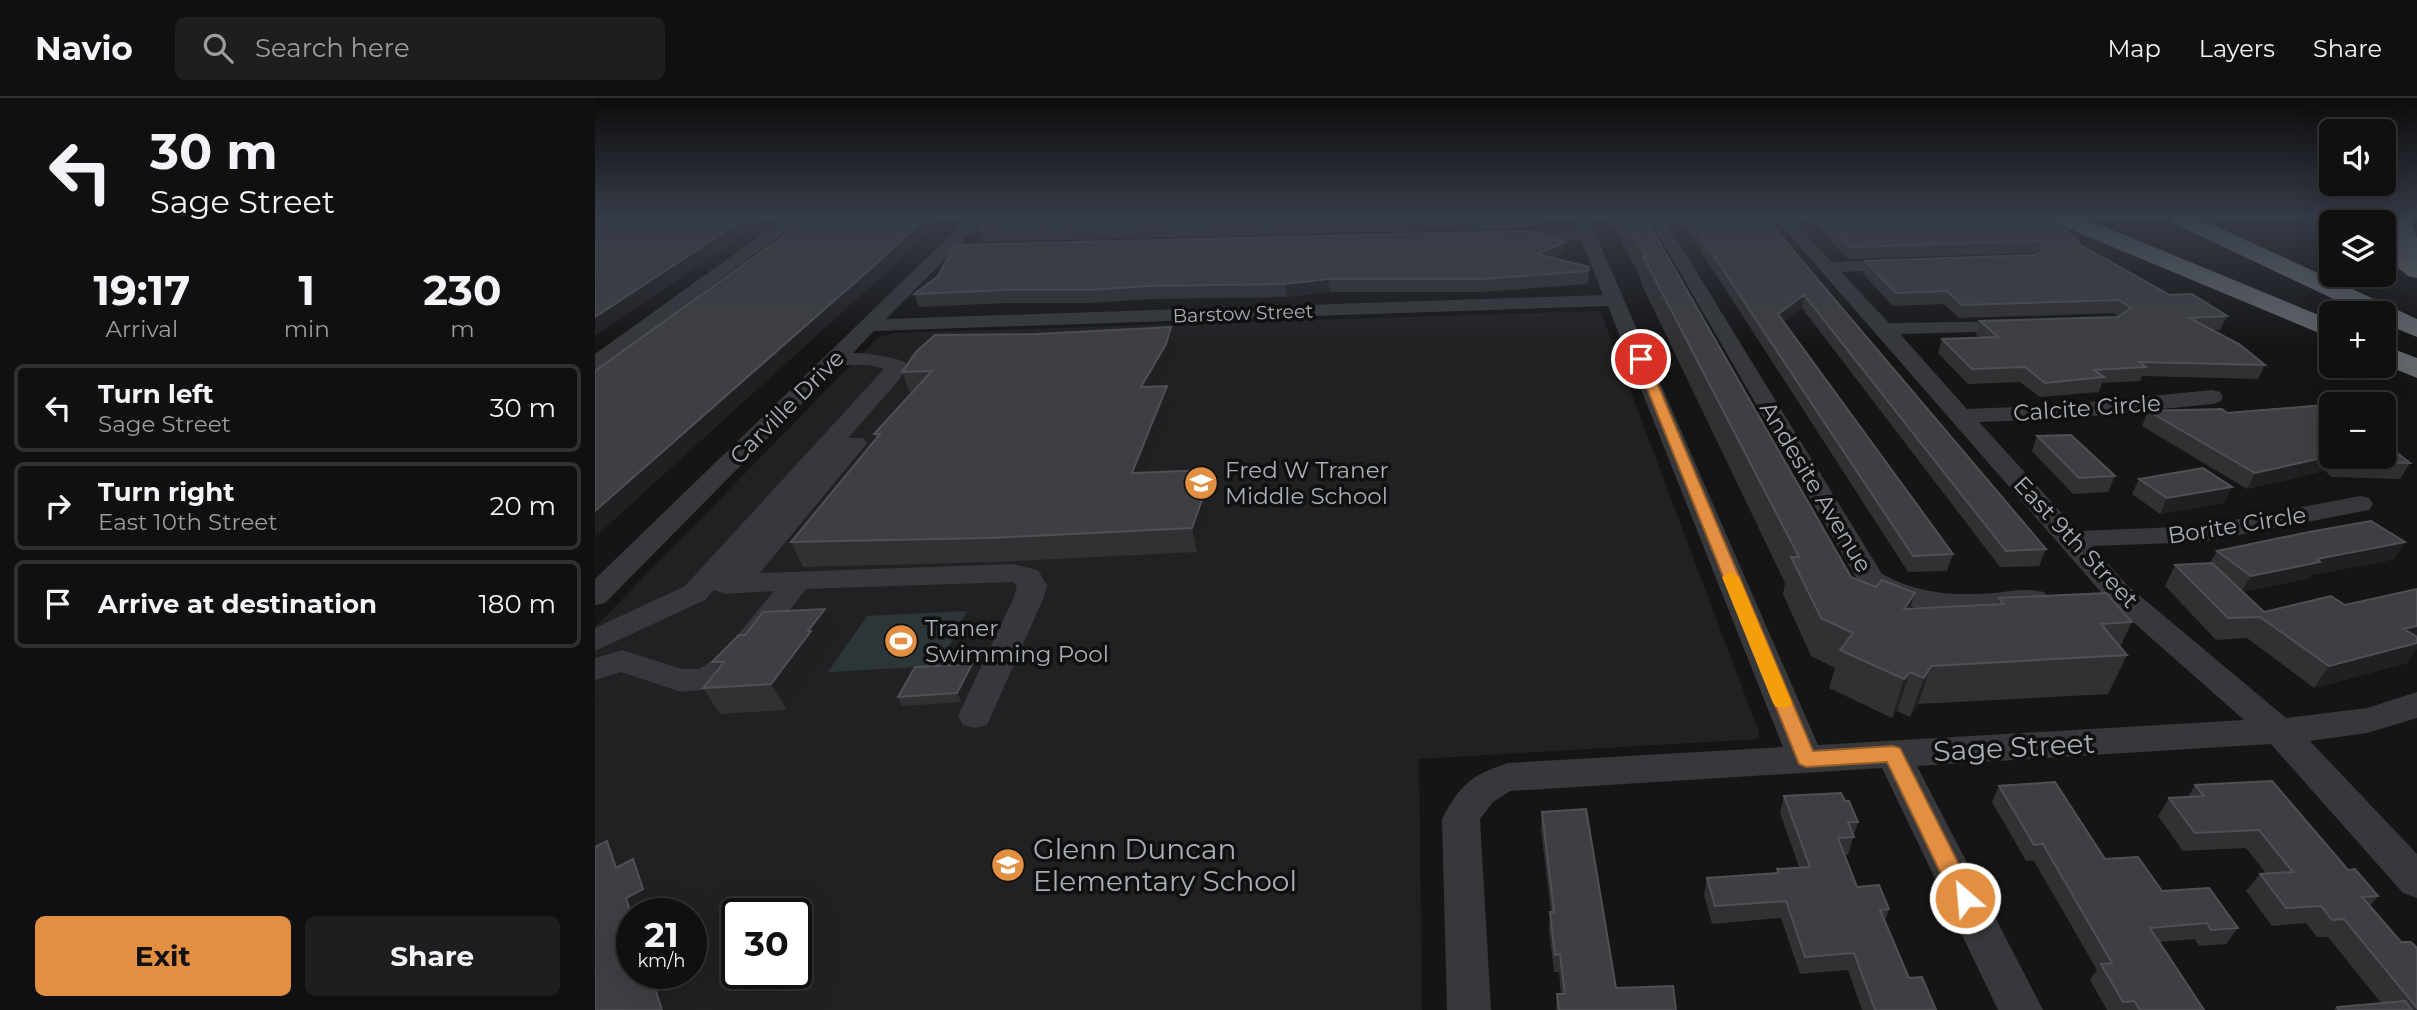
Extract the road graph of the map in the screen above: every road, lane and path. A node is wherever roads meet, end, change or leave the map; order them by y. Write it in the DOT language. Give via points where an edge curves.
graph roads {
  1 [pos="739,260"];
  2 [pos="935,260"];
  3 [pos="1599,260"];
  4 [pos="1680,260"];
  5 [pos="1820,260"];
  6 [pos="2161,260"];
  7 [pos="2246,260"];
  8 [pos="2260,260"];
  9 [pos="2403,260"];
  10 [pos="1921,264"];
  11 [pos="1827,267"];
  12 [pos="2417,271"];
  13 [pos="1616,300"];
  14 [pos="2325,301"];
  15 [pos="1141,317"];
  16 [pos="2032,324"];
  17 [pos="869,325"];
  18 [pos="2319,325"];
  19 [pos="1884,329"];
  20 [pos="2417,329"];
  21 [pos="2396,337"];
  22 [pos="1113,338"];
  23 [pos="2417,347"];
  24 [pos="835,359"];
  25 [pos="2396,359"];
  26 [pos="595,364"];
  27 [pos="897,365"];
  28 [pos="2417,369"];
  29 [pos="2212,397"];
  30 [pos="1961,416"];
  31 [pos="2360,504"];
  32 [pos="2071,539"];
  33 [pos="799,580"];
  34 [pos="734,583"];
  35 [pos="2117,592"];
  36 [pos="695,593"];
  37 [pos="595,596"];
  38 [pos="595,641"];
  39 [pos="595,669"];
  40 [pos="2417,704"];
  41 [pos="975,716"];
  42 [pos="2279,732"];
  43 [pos="1893,754"];
  44 [pos="1806,759"];
  45 [pos="2417,881"];
  46 [pos="1469,1010"];
  47 [pos="2021,1010"];
  1 -- 26 [label="street"];
  2 -- 17 [label="street, Carville Drive"];
  3 -- 13 [label="street"];
  4 -- 35 [label="street, Andesite Avenue" via="1871,580 1896,595 1934,605"];
  5 -- 11 [label="street, East 9th Street"];
  6 -- 18 [label="highway"];
  7 -- 14 [label="highway"];
  8 -- 20 [label="highway"];
  9 -- 12 [label="highway"];
  10 -- 11 [label="street"];
  11 -- 19 [label="street, East 9th Street"];
  13 -- 15 [label="street, Barstow Street"];
  13 -- 44 [label="street"];
  15 -- 17 [label="street, Barstow Street" via="936,333"];
  15 -- 22 [label="street" via="1133,328"];
  16 -- 19 [label="street"];
  17 -- 24 [label="street, Carville Drive"];
  19 -- 30 [label="street, East 9th Street"];
  21 -- 23 [label="highway"];
  24 -- 27 [label="street"];
  24 -- 37 [label="street, Carville Drive"];
  25 -- 28 [label="highway"];
  27 -- 34 [label="street" via="900,371 891,401"];
  27 -- 36 [label="street"];
  29 -- 30 [label="street, Calcite Circle" via="2062,412"];
  30 -- 32 [label="street, East 9th Street"];
  31 -- 32 [label="street, Borite Circle" via="2203,534"];
  32 -- 35 [label="street, East 9th Street"];
  33 -- 34 [label="street"];
  33 -- 39 [label="street" via="732,663 706,680 681,681 622,660"];
  33 -- 41 [label="street" via="1028,576 1032,586 1029,597"];
  34 -- 36 [label="street"];
  35 -- 42 [label="street, East 9th Street"];
  36 -- 38 [label="street"];
  40 -- 42 [label="street, Sage Street" via="2356,723"];
  42 -- 43 [label="street, Sage Street"];
  42 -- 45 [label="street, East 9th Street"];
  43 -- 44 [label="street, Sage Street"];
  43 -- 47 [label="street"];
  44 -- 46 [label="street, Sage Street" via="1509,777 1484,786 1469,801 1461,819"];
}
